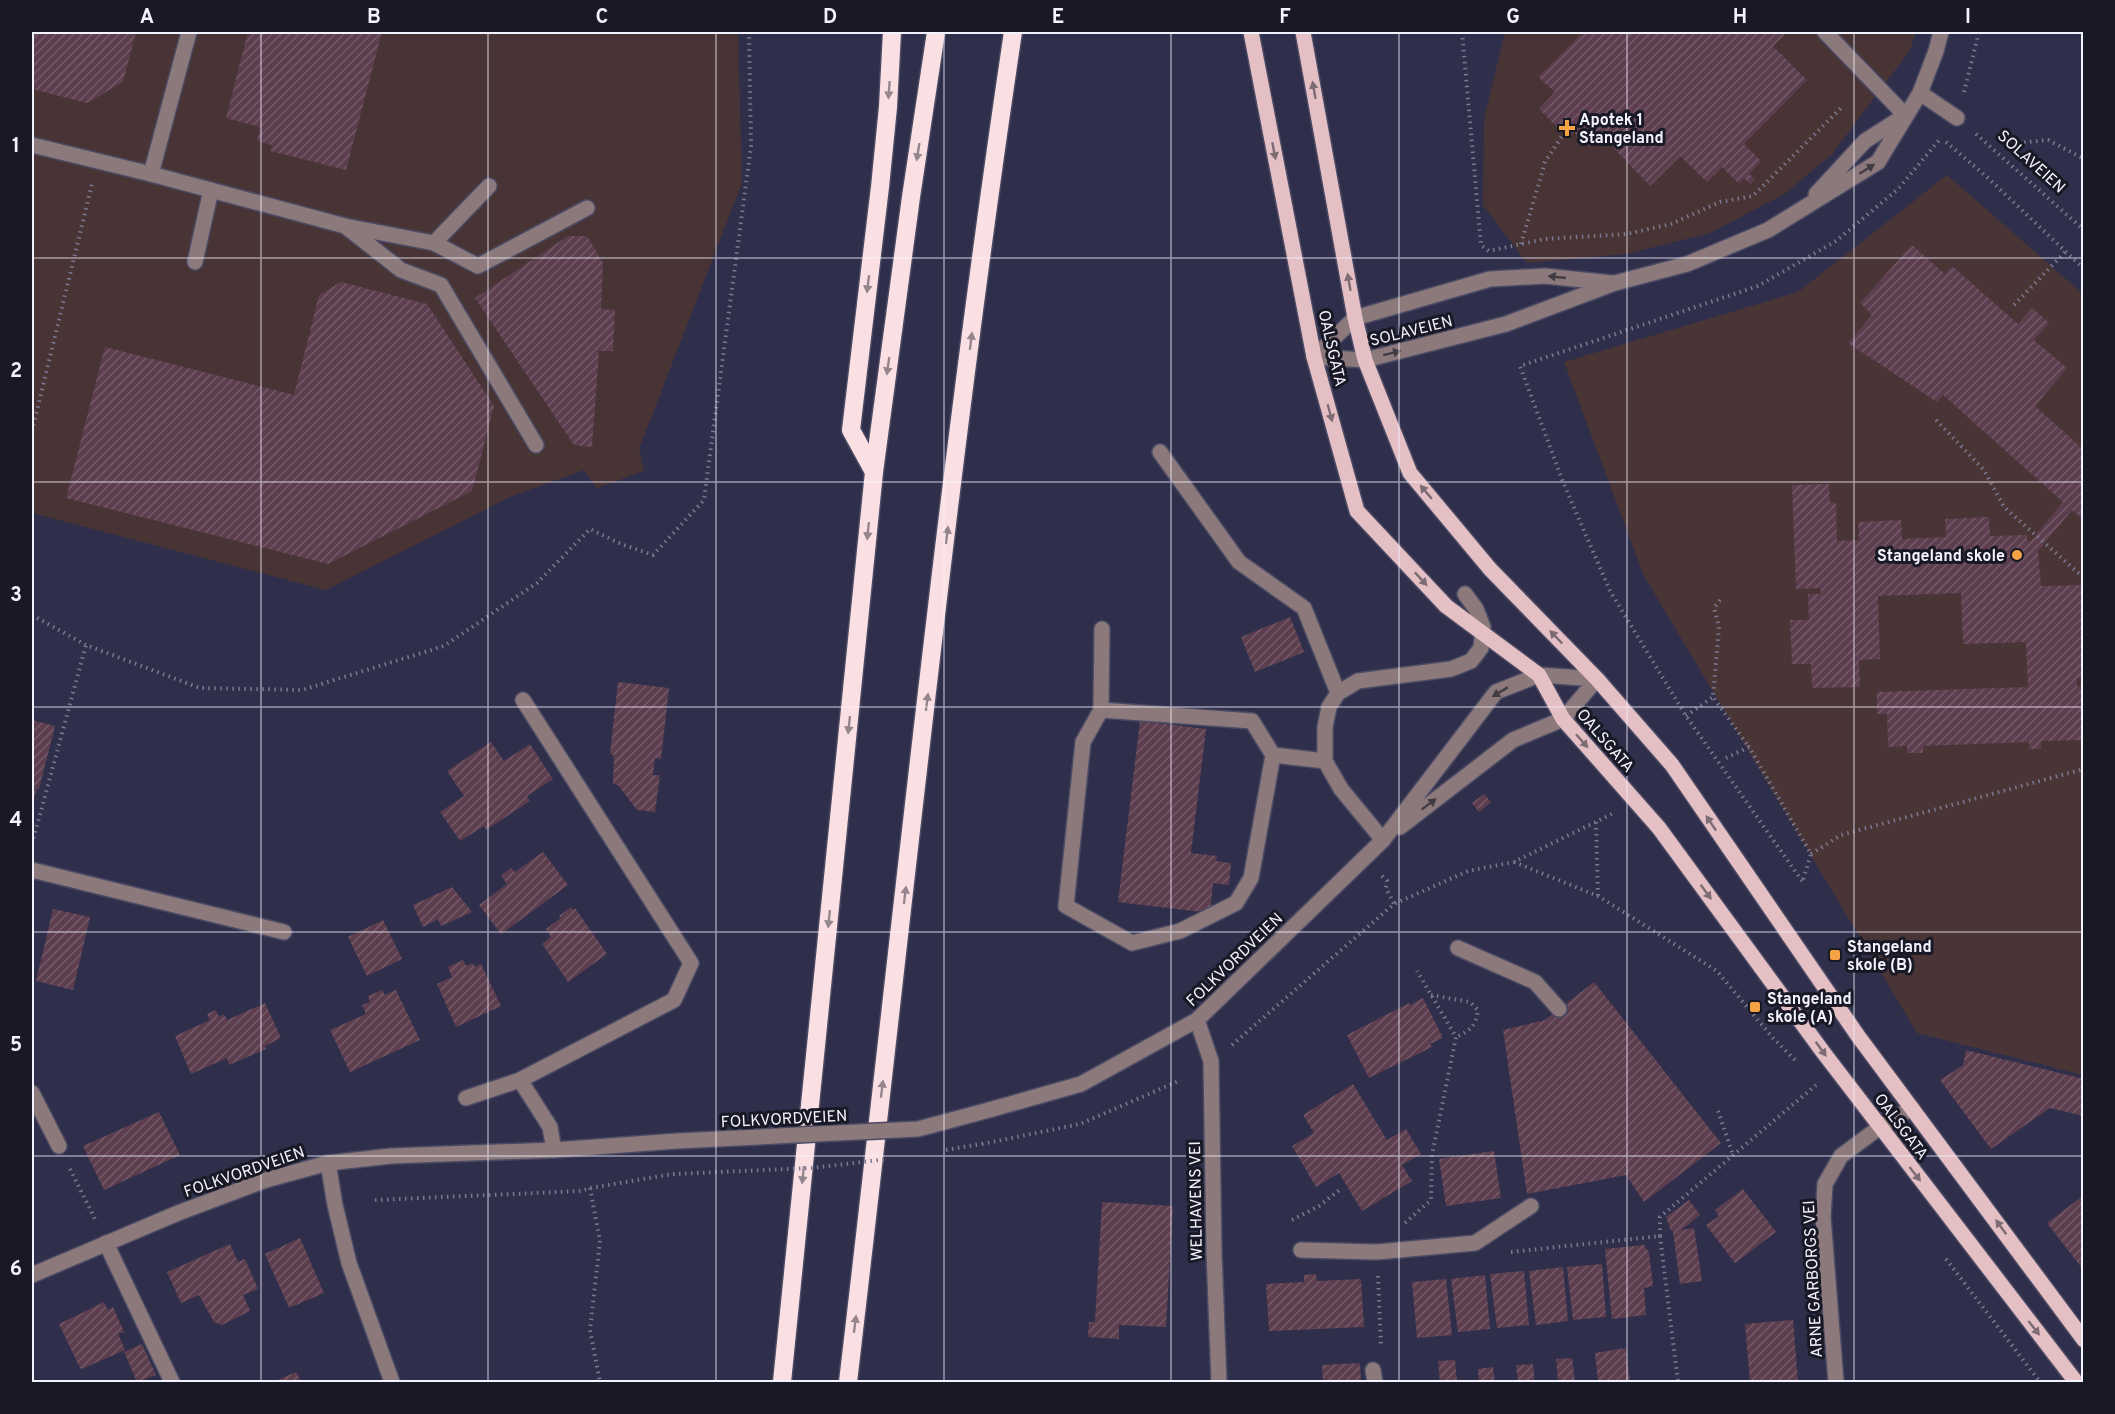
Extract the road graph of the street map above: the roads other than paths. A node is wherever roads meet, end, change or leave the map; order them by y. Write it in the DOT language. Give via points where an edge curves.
graph roads {
  1 [pos="189,32"];
  2 [pos="892,32"];
  3 [pos="936,32"];
  4 [pos="1013,32"];
  5 [pos="1026,32"];
  6 [pos="1251,32"];
  7 [pos="1303,32"];
  8 [pos="1825,32"];
  9 [pos="1941,32"];
  10 [pos="1920,93"];
  11 [pos="1905,115"];
  12 [pos="1957,118"];
  13 [pos="32,145"];
  14 [pos="151,174"];
  15 [pos="991,180"];
  16 [pos="489,186"];
  17 [pos="211,190"];
  18 [pos="587,208"];
  19 [pos="1800,211"];
  20 [pos="345,226"];
  21 [pos="434,243"];
  22 [pos="195,262"];
  23 [pos="1615,283"];
  24 [pos="1355,318"];
  25 [pos="1314,357"];
  26 [pos="1365,360"];
  27 [pos="536,445"];
  28 [pos="1160,452"];
  29 [pos="874,472"];
  30 [pos="1466,594"];
  31 [pos="1102,629"];
  32 [pos="1539,675"];
  33 [pos="1597,680"];
  34 [pos="1338,693"];
  35 [pos="523,700"];
  36 [pos="1101,710"];
  37 [pos="1563,719"];
  38 [pos="1273,755"];
  39 [pos="1325,761"];
  40 [pos="1383,840"];
  41 [pos="32,870"];
  42 [pos="285,932"];
  43 [pos="1458,948"];
  44 [pos="1559,1009"];
  45 [pos="1197,1020"];
  46 [pos="520,1080"];
  47 [pos="32,1093"];
  48 [pos="466,1098"];
  49 [pos="1912,1107"];
  50 [pos="1880,1127"];
  51 [pos="59,1146"];
  52 [pos="554,1150"];
  53 [pos="328,1163"];
  54 [pos="1531,1206"];
  55 [pos="106,1243"];
  56 [pos="1301,1250"];
  57 [pos="32,1275"];
  58 [pos="2084,1340"];
  59 [pos="172,1383"];
  60 [pos="392,1383"];
  61 [pos="782,1383"];
  62 [pos="848,1383"];
  63 [pos="1220,1383"];
  64 [pos="1836,1383"];
  65 [pos="2076,1383"];
  1 -- 14 [label="street"];
  2 -- 29 [label="highway, one-way" via="881,176 851,430"];
  3 -- 29 [label="highway, one-way"];
  4 -- 15 [label="highway"];
  5 -- 15 [label="highway"];
  6 -- 25 [label="main road, OALSGATA, one-way"];
  24 -- 7 [label="main road, OALSGATA, one-way"];
  8 -- 11 [label="street"];
  9 -- 10 [label="street, SOLAVEIEN"];
  10 -- 11 [label="street, SOLAVEIEN"];
  10 -- 12 [label="street"];
  11 -- 19 [label="street, SOLAVEIEN" via="1865,141"];
  19 -- 11 [label="street, SOLAVEIEN, one-way" via="1878,162"];
  13 -- 14 [label="street"];
  14 -- 17 [label="street"];
  62 -- 15 [label="highway, one-way"];
  16 -- 21 [label="street"];
  17 -- 20 [label="street"];
  17 -- 22 [label="street"];
  18 -- 21 [label="street" via="478,266"];
  19 -- 23 [label="street, SOLAVEIEN" via="1768,230 1687,264"];
  20 -- 21 [label="street"];
  20 -- 27 [label="street" via="401,270 441,285"];
  23 -- 24 [label="street, SOLAVEIEN, one-way" via="1545,276 1490,279"];
  26 -- 23 [label="street, SOLAVEIEN, one-way" via="1506,324"];
  24 -- 25 [label="street, SOLAVEIEN"];
  24 -- 26 [label="main road, OALSGATA"];
  25 -- 26 [label="street, SOLAVEIEN"];
  25 -- 32 [label="main road, OALSGATA, one-way" via="1357,511 1446,606"];
  33 -- 26 [label="main road, OALSGATA, one-way" via="1490,569 1410,473"];
  28 -- 34 [label="street" via="1239,562 1304,608"];
  29 -- 61 [label="highway, one-way"];
  30 -- 34 [label="street" via="1483,627 1481,648 1471,661 1451,669 1358,681"];
  31 -- 36 [label="street"];
  32 -- 33 [label="street, FOLKVORDVEIEN"];
  32 -- 37 [label="main road, OALSGATA"];
  32 -- 40 [label="street, FOLKVORDVEIEN, one-way" via="1496,692"];
  33 -- 37 [label="street, FOLKVORDVEIEN"];
  49 -- 33 [label="main road, OALSGATA, one-way" via="1824,987 1672,765"];
  34 -- 39 [label="street" via="1329,707 1325,727"];
  35 -- 46 [label="street" via="691,963 674,1000"];
  36 -- 38 [label="street" via="1252,721"];
  36 -- 38 [label="street" via="1083,742 1066,906 1132,943 1180,931 1236,903 1251,878"];
  40 -- 37 [label="street, FOLKVORDVEIEN, one-way" via="1513,740"];
  37 -- 50 [label="main road, OALSGATA, one-way" via="1659,828"];
  38 -- 39 [label="street"];
  39 -- 40 [label="street" via="1341,789"];
  40 -- 45 [label="street, FOLKVORDVEIEN"];
  41 -- 42 [label="street"];
  43 -- 44 [label="street" via="1535,982"];
  45 -- 52 [label="street, FOLKVORDVEIEN, bridge" via="1081,1084 918,1129"];
  45 -- 63 [label="street, WELHAVENS VEI" via="1211,1061"];
  46 -- 48 [label="street"];
  46 -- 52 [label="street" via="550,1127"];
  47 -- 51 [label="street"];
  49 -- 50 [label="street, ARNE GARBORGS VEI"];
  58 -- 49 [label="main road, OALSGATA, one-way"];
  50 -- 64 [label="street, ARNE GARBORGS VEI" via="1841,1156 1825,1184 1823,1217"];
  50 -- 65 [label="main road, OALSGATA, one-way"];
  52 -- 53 [label="street, FOLKVORDVEIEN" via="391,1156"];
  53 -- 55 [label="street, FOLKVORDVEIEN" via="266,1179"];
  53 -- 60 [label="street" via="349,1263"];
  54 -- 56 [label="street" via="1475,1243 1377,1252"];
  55 -- 57 [label="street, FOLKVORDVEIEN"];
  55 -- 59 [label="street"];
}
